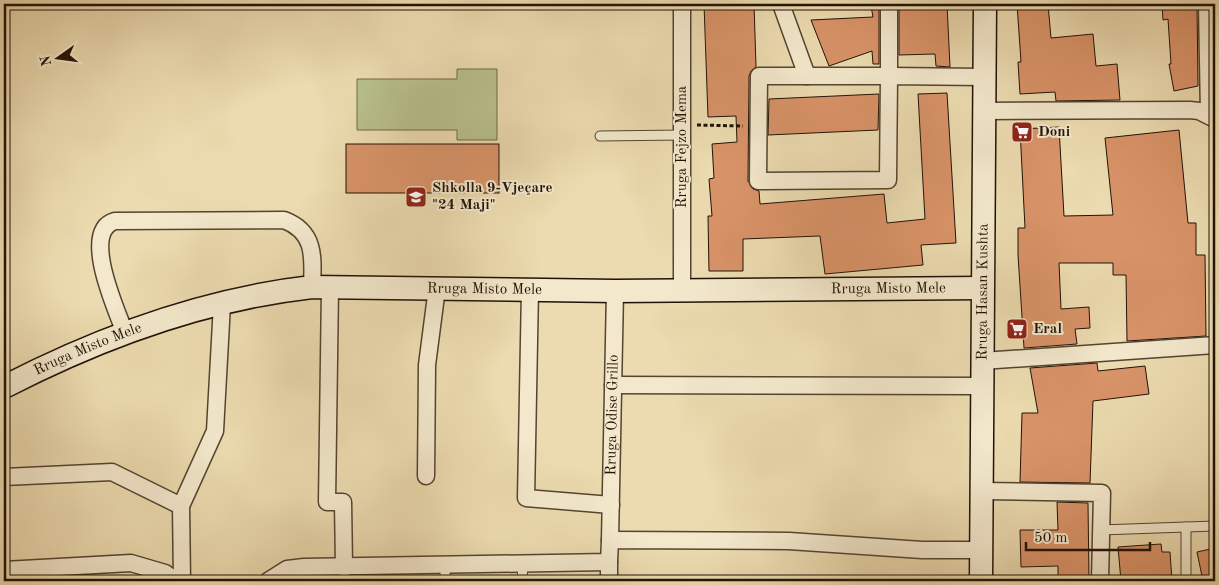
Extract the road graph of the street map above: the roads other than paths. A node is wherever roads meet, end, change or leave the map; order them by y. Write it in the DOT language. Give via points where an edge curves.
graph roads {
  1 [pos="682,4"];
  2 [pos="781,4"];
  3 [pos="889,4"];
  4 [pos="985,4"];
  5 [pos="1207,4"];
  6 [pos="807,76"];
  7 [pos="890,76"];
  8 [pos="985,77"];
  9 [pos="984,111"];
  10 [pos="1212,117"];
  11 [pos="682,130"];
  12 [pos="600,136"];
  13 [pos="321,287"];
  14 [pos="437,288"];
  15 [pos="982,288"];
  16 [pos="530,289"];
  17 [pos="682,290"];
  18 [pos="615,291"];
  19 [pos="222,304"];
  20 [pos="125,332"];
  21 [pos="1215,345"];
  22 [pos="982,361"];
  23 [pos="613,385"];
  24 [pos="982,386"];
  25 [pos="4,388"];
  26 [pos="426,476"];
  27 [pos="4,477"];
  28 [pos="982,491"];
  29 [pos="611,505"];
  30 [pos="181,506"];
  31 [pos="1215,509"];
  32 [pos="1186,527"];
  33 [pos="1100,530"];
  34 [pos="610,540"];
  35 [pos="981,550"];
  36 [pos="609,562"];
  37 [pos="522,563"];
  38 [pos="445,564"];
  39 [pos="4,570"];
  40 [pos="344,574"];
  41 [pos="176,581"];
  42 [pos="182,581"];
  43 [pos="268,581"];
  44 [pos="445,581"];
  45 [pos="522,581"];
  46 [pos="609,581"];
  47 [pos="981,581"];
  48 [pos="1100,581"];
  49 [pos="1186,581"];
  1 -- 11 [label="street, Rruga Fejzo Mema"];
  2 -- 6 [label="street"];
  3 -- 7 [label="street"];
  4 -- 8 [label="street, Rruga Hasan Kushta"];
  5 -- 10 [label="street"];
  6 -- 7 [label="street"];
  6 -- 7 [label="street" via="759,76 758,181 888,180"];
  7 -- 8 [label="street"];
  8 -- 9 [label="street, Rruga Hasan Kushta"];
  9 -- 10 [label="street" via="1190,110"];
  9 -- 15 [label="street, Rruga Hasan Kushta"];
  11 -- 12 [label="lane"];
  11 -- 17 [label="street, Rruga Fejzo Mema"];
  13 -- 14 [label="street, Rruga Misto Mele"];
  13 -- 19 [label="street, Rruga Misto Mele" via="282,290"];
  13 -- 20 [label="street" via="306,235 297,225 284,220 115,221 107,223 102,231 101,259"];
  13 -- 40 [label="street" via="327,502 343,502"];
  14 -- 16 [label="street, Rruga Misto Mele"];
  14 -- 26 [label="street" via="427,365"];
  15 -- 17 [label="street, Rruga Misto Mele"];
  15 -- 22 [label="street, Rruga Hasan Kushta"];
  16 -- 18 [label="street, Rruga Misto Mele"];
  16 -- 29 [label="street" via="526,498"];
  17 -- 18 [label="street, Rruga Misto Mele"];
  18 -- 23 [label="street, Rruga Odise Grillo"];
  19 -- 20 [label="street, Rruga Misto Mele"];
  19 -- 30 [label="street" via="215,431"];
  20 -- 25 [label="street, Rruga Misto Mele"];
  21 -- 22 [label="street"];
  22 -- 24 [label="street, Rruga Hasan Kushta"];
  23 -- 24 [label="street"];
  23 -- 29 [label="street, Rruga Odise Grillo"];
  24 -- 28 [label="street, Rruga Hasan Kushta"];
  27 -- 30 [label="street" via="112,472"];
  28 -- 33 [label="street" via="1102,493"];
  28 -- 35 [label="street, Rruga Hasan Kushta"];
  29 -- 34 [label="street, Rruga Odise Grillo"];
  30 -- 42 [label="street"];
  31 -- 32 [label="lane" via="1214,526"];
  32 -- 33 [label="lane"];
  32 -- 49 [label="lane"];
  33 -- 48 [label="street"];
  34 -- 35 [label="street" via="789,541 922,550"];
  34 -- 36 [label="street, Rruga Odise Grillo"];
  35 -- 47 [label="street, Rruga Hasan Kushta"];
  36 -- 37 [label="street"];
  36 -- 46 [label="street"];
  37 -- 38 [label="street"];
  37 -- 45 [label="lane"];
  38 -- 40 [label="street"];
  38 -- 44 [label="lane"];
  39 -- 41 [label="street" via="131,563 165,573"];
  40 -- 43 [label="street" via="287,569"];
}
